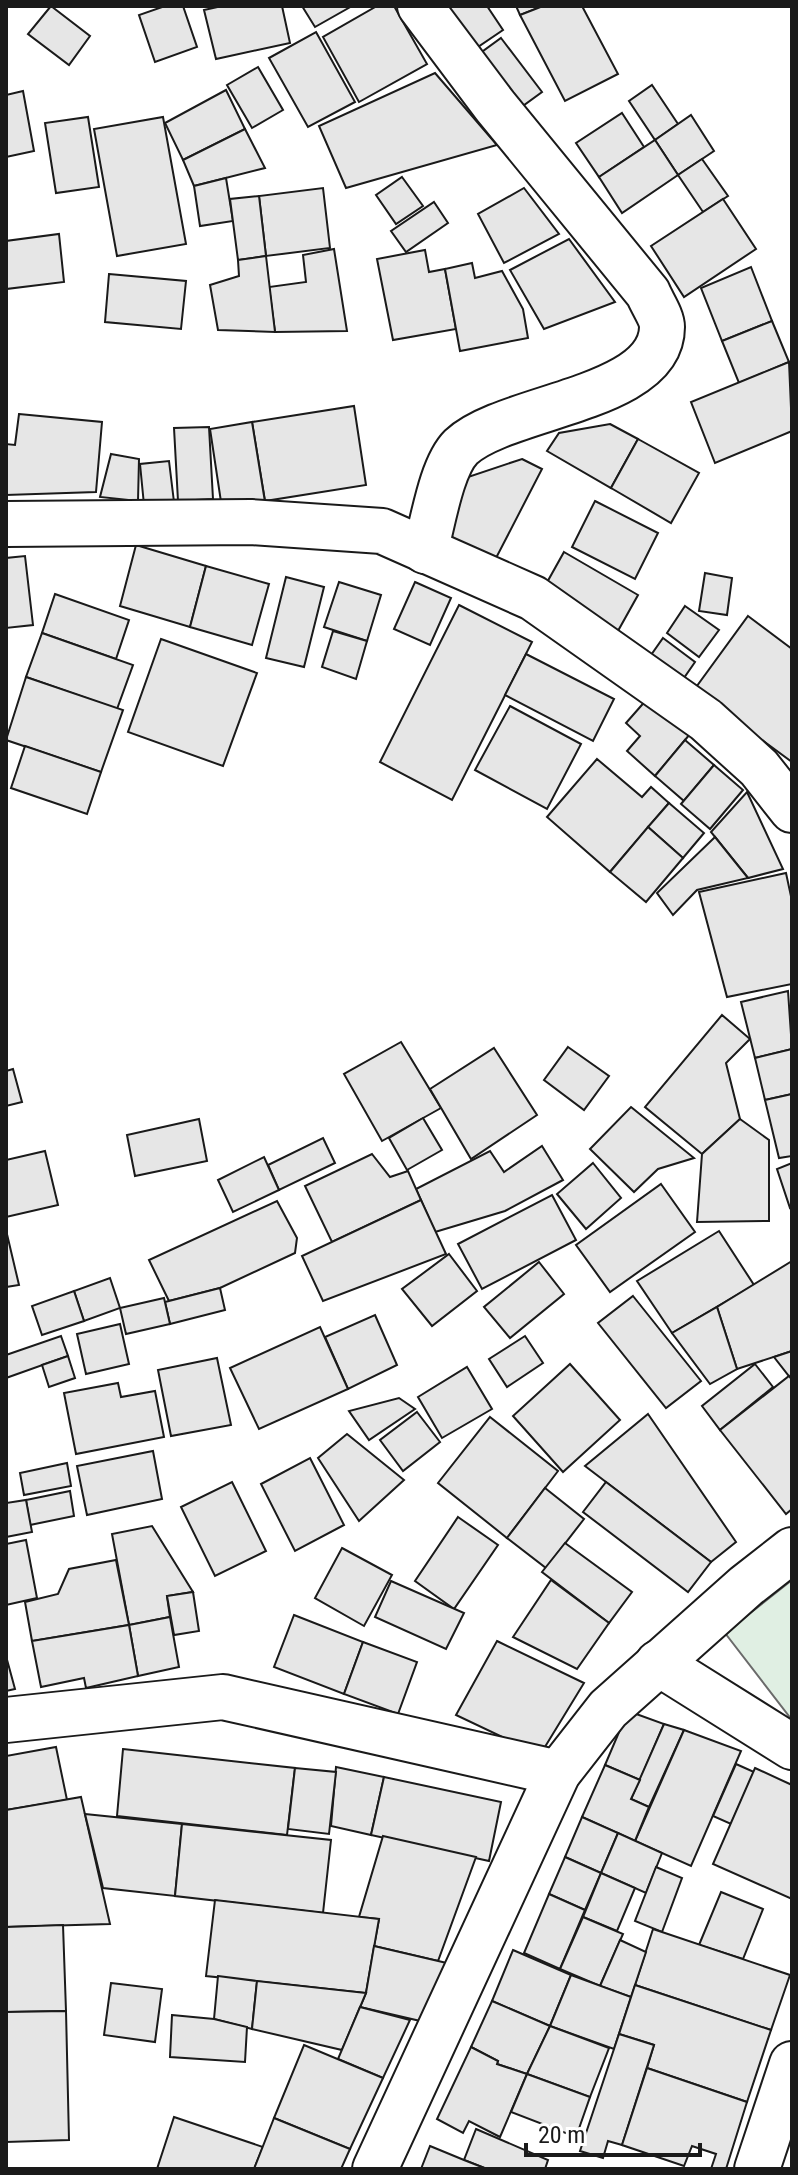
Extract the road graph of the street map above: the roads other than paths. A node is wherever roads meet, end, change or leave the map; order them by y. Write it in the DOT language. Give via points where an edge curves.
graph roads {
  1 [pos="420,6"];
  2 [pos="6,524"];
  3 [pos="425,551"];
  4 [pos="792,810"];
  5 [pos="792,1550"];
  6 [pos="658,1663"];
  7 [pos="6,1720"];
  8 [pos="792,1747"];
  9 [pos="558,1773"];
  10 [pos="792,2064"];
  11 [pos="375,2169"];
  12 [pos="757,2169"];
  1 -- 3 [label="street" via="648,293 662,325 658,349 618,383 488,429 460,448 448,469"];
  2 -- 3 [label="street" via="251,522 382,531"];
  3 -- 4 [label="street" via="533,598 706,720 759,768"];
  5 -- 6 [label="street"];
  6 -- 8 [label="street"];
  6 -- 9 [label="street" via="608,1709"];
  7 -- 9 [label="street" via="223,1697"];
  9 -- 11 [label="street"];
  10 -- 12 [label="street"];
}
